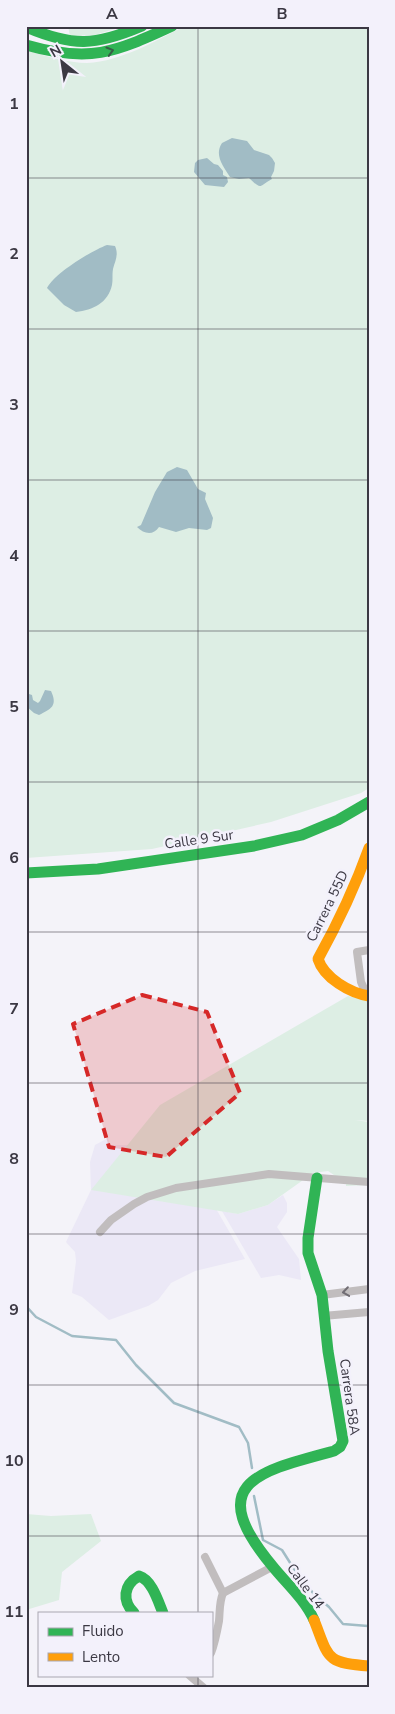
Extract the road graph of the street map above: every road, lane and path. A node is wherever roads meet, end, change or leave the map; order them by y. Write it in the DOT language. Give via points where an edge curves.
graph roads {
  1 [pos="142,26"];
  2 [pos="172,26"];
  3 [pos="26,27"];
  4 [pos="26,45"];
  5 [pos="369,802"];
  6 [pos="369,848"];
  7 [pos="26,873"];
  8 [pos="369,950"];
  9 [pos="363,991"];
  10 [pos="317,1178"];
  11 [pos="369,1182"];
  12 [pos="100,1232"];
  13 [pos="369,1289"];
  14 [pos="322,1295"];
  15 [pos="369,1312"];
  16 [pos="323,1316"];
  17 [pos="240,1498"];
  18 [pos="205,1557"];
  19 [pos="272,1566"];
  20 [pos="223,1593"];
  21 [pos="133,1612"];
  22 [pos="163,1612"];
  23 [pos="212,1650"];
  24 [pos="369,1666"];
  25 [pos="190,1676"];
  26 [pos="204,1688"];
  1 -- 3 [label="street" via="106,39 73,43"];
  4 -- 2 [label="street, one-way" via="69,55 98,54"];
  5 -- 7 [label="street, Calle 9 Sur" via="302,835 254,846 98,869"];
  6 -- 9 [label="street, Carrera 55D" via="338,924 318,959 327,974"];
  8 -- 9 [label="street" via="357,952"];
  10 -- 11 [label="street"];
  10 -- 12 [label="street" via="270,1174 176,1188 134,1204"];
  10 -- 14 [label="street, Carrera 58A" via="308,1253"];
  13 -- 14 [label="street, one-way"];
  14 -- 16 [label="street, Carrera 58A"];
  15 -- 16 [label="street"];
  16 -- 17 [label="street, Carrera 58A" via="343,1441 334,1451 272,1469 246,1486"];
  17 -- 19 [label="street, Calle 14" via="240,1514 244,1523"];
  18 -- 20 [label="street"];
  19 -- 20 [label="street"];
  19 -- 24 [label="street, Calle 14" via="308,1609 331,1657 339,1663"];
  20 -- 23 [label="street"];
  21 -- 22 [label="street" via="128,1607 126,1588 139,1576 145,1578"];
  25 -- 26 [label="street"];
}
